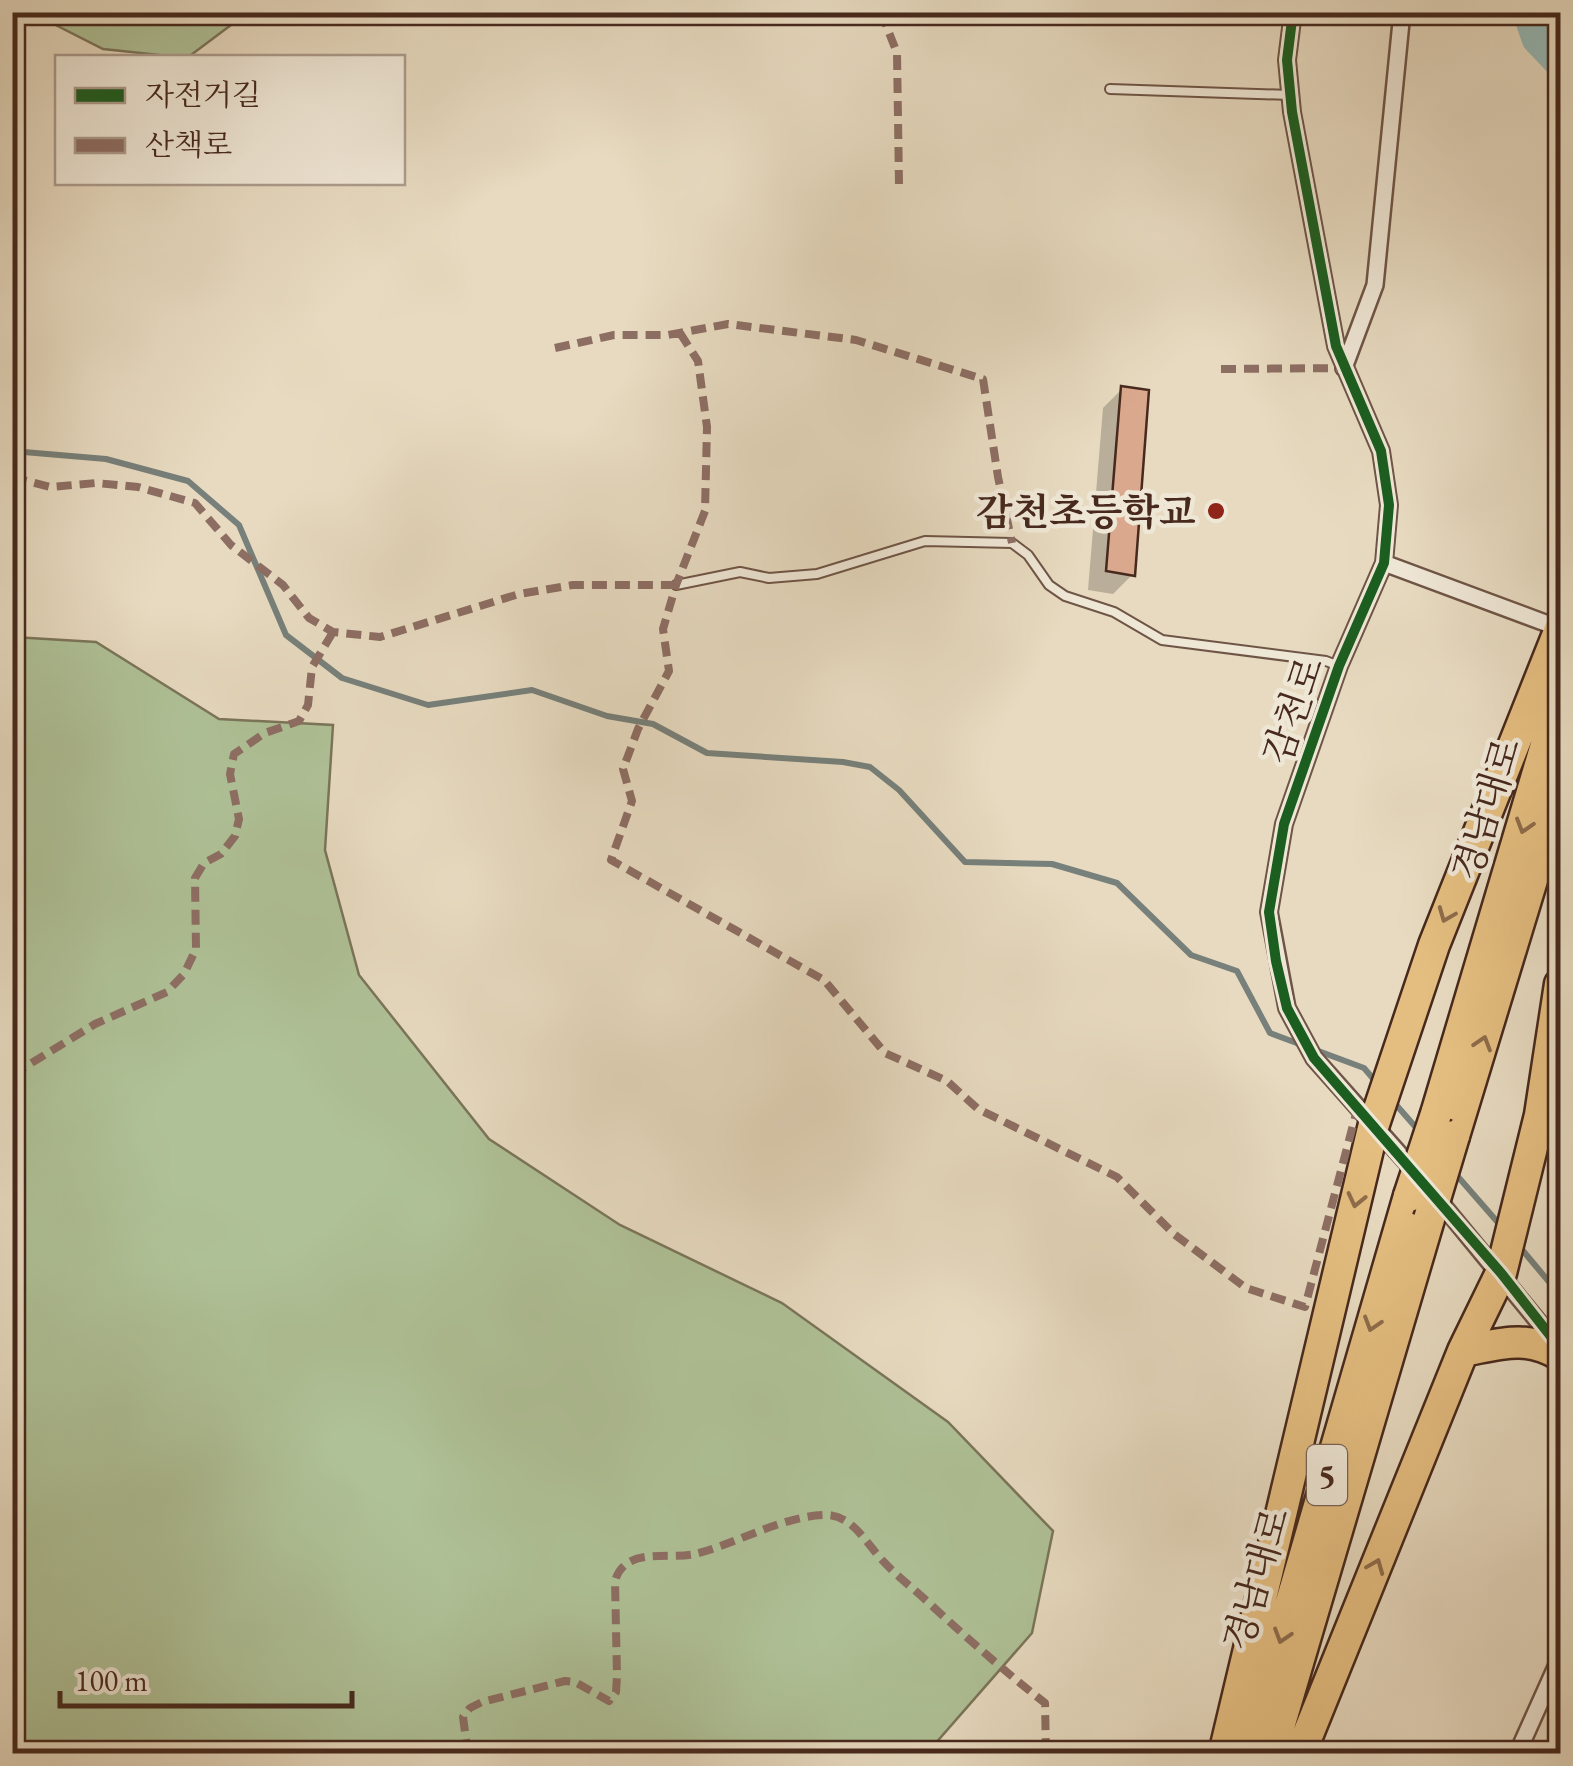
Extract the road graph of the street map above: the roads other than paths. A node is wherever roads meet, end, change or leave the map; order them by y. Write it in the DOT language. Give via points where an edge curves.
graph roads {
  1 [pos="1293,12"];
  2 [pos="1402,12"];
  3 [pos="1110,89"];
  4 [pos="1290,95"];
  5 [pos="1344,368"];
  6 [pos="1384,563"];
  7 [pos="676,584"];
  8 [pos="1554,626"];
  9 [pos="1340,666"];
  10 [pos="1560,698"];
  11 [pos="1560,788"];
  12 [pos="1560,984"];
  13 [pos="1381,1103"];
  14 [pos="1445,1125"];
  15 [pos="1508,1247"];
  16 [pos="1560,1351"];
  17 [pos="1463,1352"];
  18 [pos="1560,1658"];
  19 [pos="1224,1754"];
  20 [pos="1247,1754"];
  21 [pos="1272,1754"];
  22 [pos="1300,1754"];
  23 [pos="1517,1754"];
  1 -- 4 [label="street, 감천로"];
  2 -- 5 [label="street" via="1375,284"];
  3 -- 4 [label="lane"];
  4 -- 5 [label="street, 감천로"];
  5 -- 6 [label="street, 감천로" via="1381,451 1388,505"];
  6 -- 8 [label="street"];
  6 -- 9 [label="street, 감천로"];
  7 -- 9 [label="lane" via="740,572 768,578 816,574 925,541 1012,543 1065,596 1114,612 1162,640"];
  8 -- 13 [label="highway, one-way"];
  9 -- 13 [label="street, 감천로" via="1284,824 1269,912 1287,1008 1314,1058"];
  10 -- 14 [label="highway, 경남대로 / 5, one-way"];
  14 -- 11 [label="highway, 경남대로, one-way"];
  12 -- 15 [label="highway" via="1540,1115"];
  13 -- 15 [label="street, 감천로"];
  13 -- 19 [label="highway, one-way"];
  14 -- 20 [label="highway, 경남대로 / 5, one-way, bridge" via="1409,1196"];
  14 -- 21 [label="highway, 경남대로 / 5, bridge" via="1429,1219"];
  15 -- 16 [label="street, 감천로"];
  15 -- 17 [label="highway"];
  16 -- 17 [label="highway" via="1522,1341"];
  22 -- 17 [label="highway, one-way"];
  18 -- 23 [label="street"];
}
